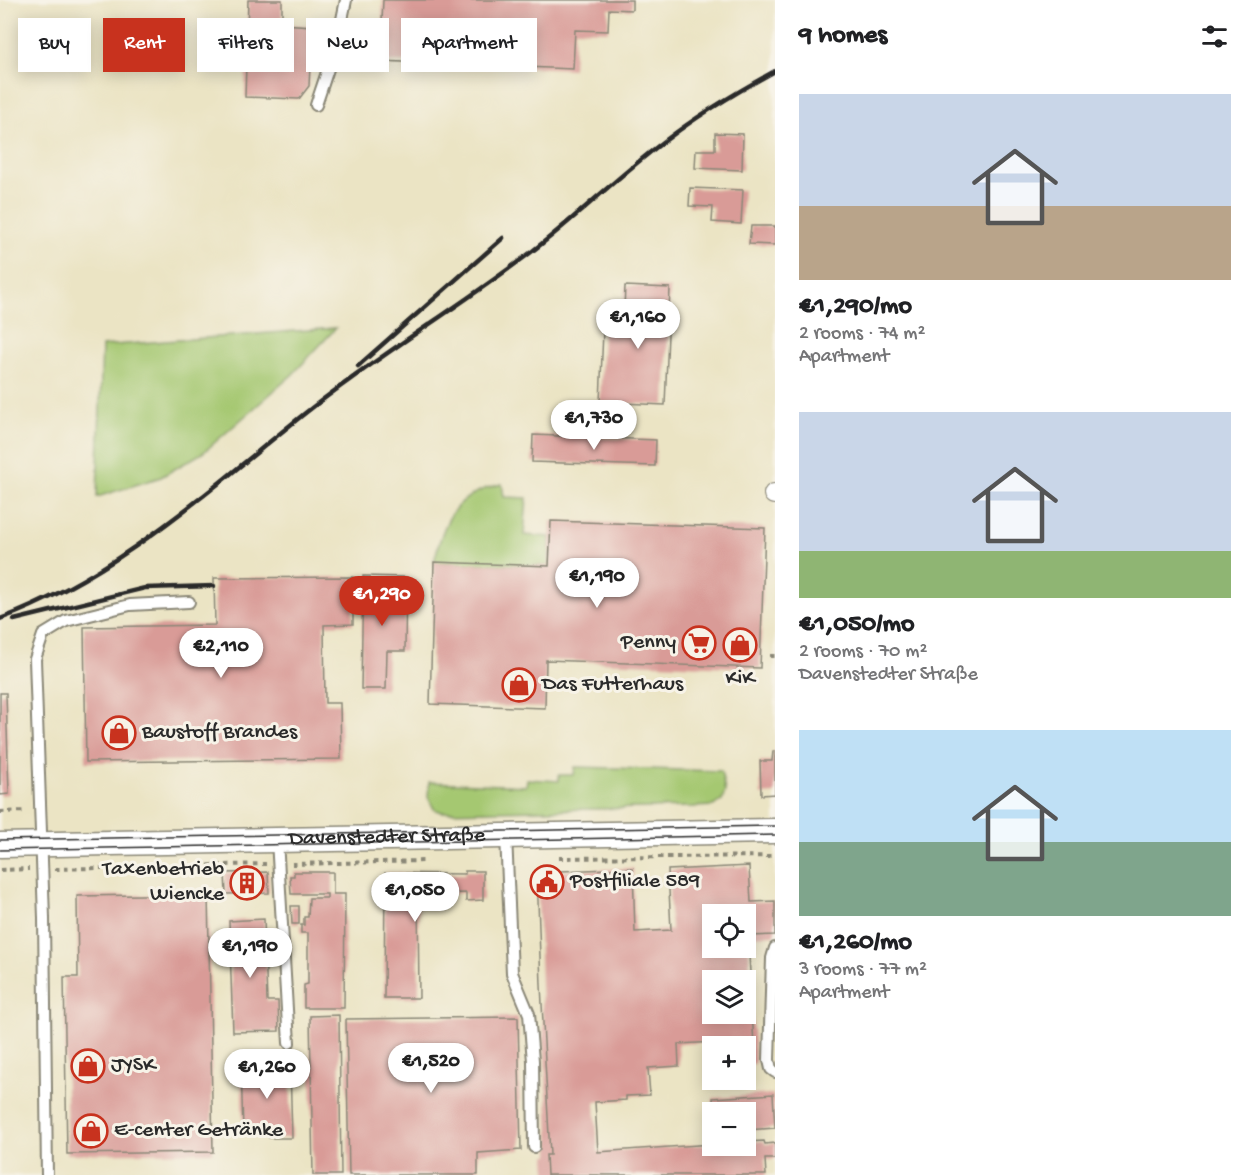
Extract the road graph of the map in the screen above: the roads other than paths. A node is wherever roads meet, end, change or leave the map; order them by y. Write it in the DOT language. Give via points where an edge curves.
graph roads {
  1 [pos="346,0"];
  2 [pos="316,105"];
  3 [pos="189,602"];
  4 [pos="775,831"];
  5 [pos="506,835"];
  6 [pos="278,839"];
  7 [pos="0,844"];
  8 [pos="40,844"];
  9 [pos="775,948"];
  10 [pos="289,1043"];
  11 [pos="775,1072"];
  12 [pos="534,1147"];
  13 [pos="47,1175"];
  1 -- 2 [label="lane" via="338,39"];
  3 -- 8 [label="lane" via="130,605 66,621 43,635 35,659"];
  4 -- 5 [label="street, Davenstedter Straße"];
  5 -- 6 [label="street, Davenstedter Straße"];
  5 -- 12 [label="lane" via="512,973 529,1014"];
  6 -- 8 [label="street, Davenstedter Straße"];
  6 -- 10 [label="lane"];
  7 -- 8 [label="street, Davenstedter Straße"];
  8 -- 13 [label="lane"];
  9 -- 11 [label="lane" via="769,1060"];
}
